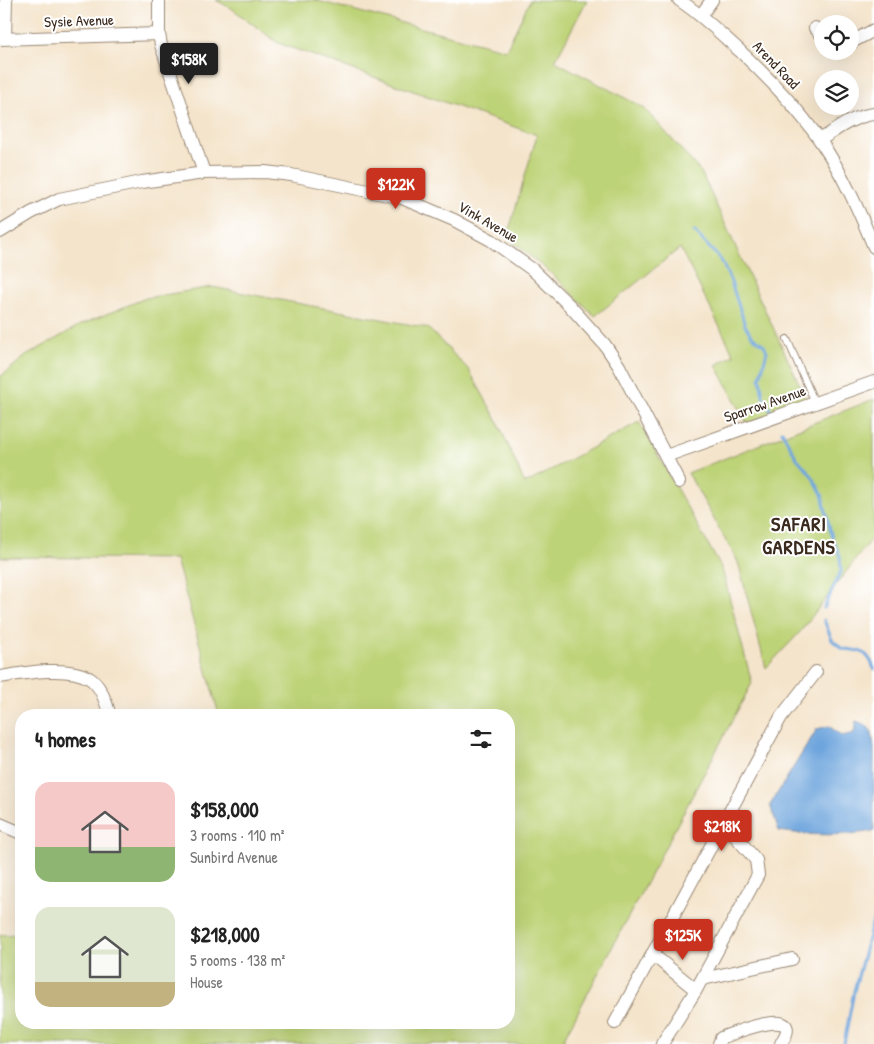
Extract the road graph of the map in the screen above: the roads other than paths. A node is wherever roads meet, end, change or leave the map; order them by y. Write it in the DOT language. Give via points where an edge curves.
graph roads {
  1 [pos="6,0"];
  2 [pos="159,0"];
  3 [pos="679,0"];
  4 [pos="712,0"];
  5 [pos="701,14"];
  6 [pos="874,30"];
  7 [pos="159,34"];
  8 [pos="859,38"];
  9 [pos="2,39"];
  10 [pos="874,114"];
  11 [pos="820,140"];
  12 [pos="204,173"];
  13 [pos="0,232"];
  14 [pos="874,247"];
  15 [pos="787,339"];
  16 [pos="874,382"];
  17 [pos="816,403"];
  18 [pos="666,456"];
  19 [pos="679,482"];
  20 [pos="816,672"];
  21 [pos="0,677"];
  22 [pos="108,709"];
  23 [pos="723,822"];
  24 [pos="0,824"];
  25 [pos="15,830"];
  26 [pos="652,954"];
  27 [pos="792,959"];
  28 [pos="700,984"];
  29 [pos="614,1023"];
  30 [pos="662,1044"];
  31 [pos="719,1044"];
  32 [pos="781,1044"];
  1 -- 9 [label="street"];
  2 -- 7 [label="street"];
  3 -- 5 [label="street, Arend Road"];
  4 -- 5 [label="street"];
  5 -- 11 [label="street, Arend Road" via="775,85"];
  6 -- 8 [label="street"];
  7 -- 9 [label="street, Sysie Avenue"];
  7 -- 12 [label="street"];
  10 -- 11 [label="street" via="845,123"];
  11 -- 14 [label="street, Arend Road"];
  12 -- 13 [label="street, Vink Avenue" via="59,199"];
  12 -- 18 [label="street, Vink Avenue" via="291,175 402,198 454,220 490,240 533,270 605,345"];
  15 -- 17 [label="lane"];
  16 -- 17 [label="street, Sparrow Avenue"];
  17 -- 18 [label="street, Sparrow Avenue"];
  18 -- 19 [label="street, Vink Avenue"];
  20 -- 23 [label="street" via="781,717"];
  21 -- 22 [label="street" via="34,672 80,674 97,686"];
  23 -- 26 [label="street"];
  23 -- 28 [label="street" via="756,860 758,875"];
  24 -- 25 [label="street"];
  26 -- 28 [label="street"];
  26 -- 29 [label="street"];
  27 -- 28 [label="street"];
  28 -- 30 [label="street"];
  31 -- 32 [label="street" via="726,1036 778,1022 787,1029"];
}
